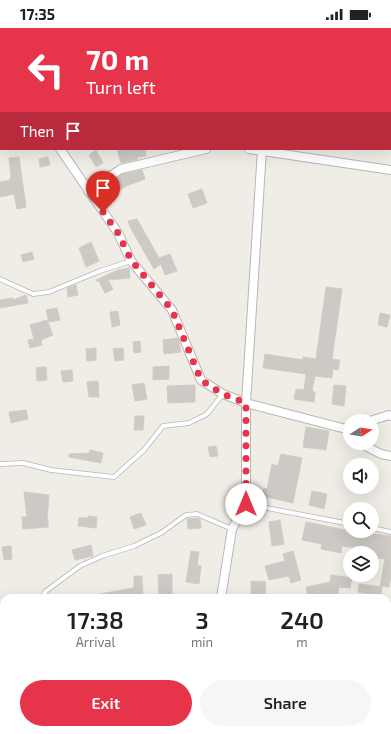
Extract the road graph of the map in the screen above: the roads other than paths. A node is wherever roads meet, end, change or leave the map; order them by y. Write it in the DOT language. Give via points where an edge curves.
graph roads {
  1 [pos="61,150"];
  2 [pos="202,150"];
  3 [pos="262,150"];
  4 [pos="391,170"];
  5 [pos="88,191"];
  6 [pos="131,260"];
  7 [pos="0,279"];
  8 [pos="223,394"];
  9 [pos="246,403"];
  10 [pos="391,416"];
  11 [pos="379,418"];
  12 [pos="343,428"];
  13 [pos="373,450"];
  14 [pos="391,456"];
  15 [pos="0,464"];
  16 [pos="246,504"];
  17 [pos="343,523"];
  18 [pos="232,529"];
  19 [pos="379,529"];
  20 [pos="391,532"];
  21 [pos="44,594"];
  22 [pos="222,594"];
  1 -- 5 [label="street"];
  2 -- 5 [label="street" via="121,169"];
  3 -- 4 [label="street"];
  3 -- 9 [label="street"];
  5 -- 6 [label="street" via="118,233"];
  6 -- 7 [label="lane" via="49,292 33,294"];
  6 -- 8 [label="street" via="172,310 201,380"];
  8 -- 9 [label="street"];
  8 -- 15 [label="lane" via="207,414 189,423 163,426 144,450 114,477 51,470 23,463"];
  9 -- 12 [label="street"];
  9 -- 16 [label="street"];
  10 -- 11 [label="street"];
  13 -- 14 [label="street"];
  16 -- 17 [label="lane"];
  16 -- 18 [label="street"];
  18 -- 21 [label="lane" via="197,514 186,516 161,534 80,566"];
  18 -- 22 [label="street"];
  19 -- 20 [label="lane"];
}
